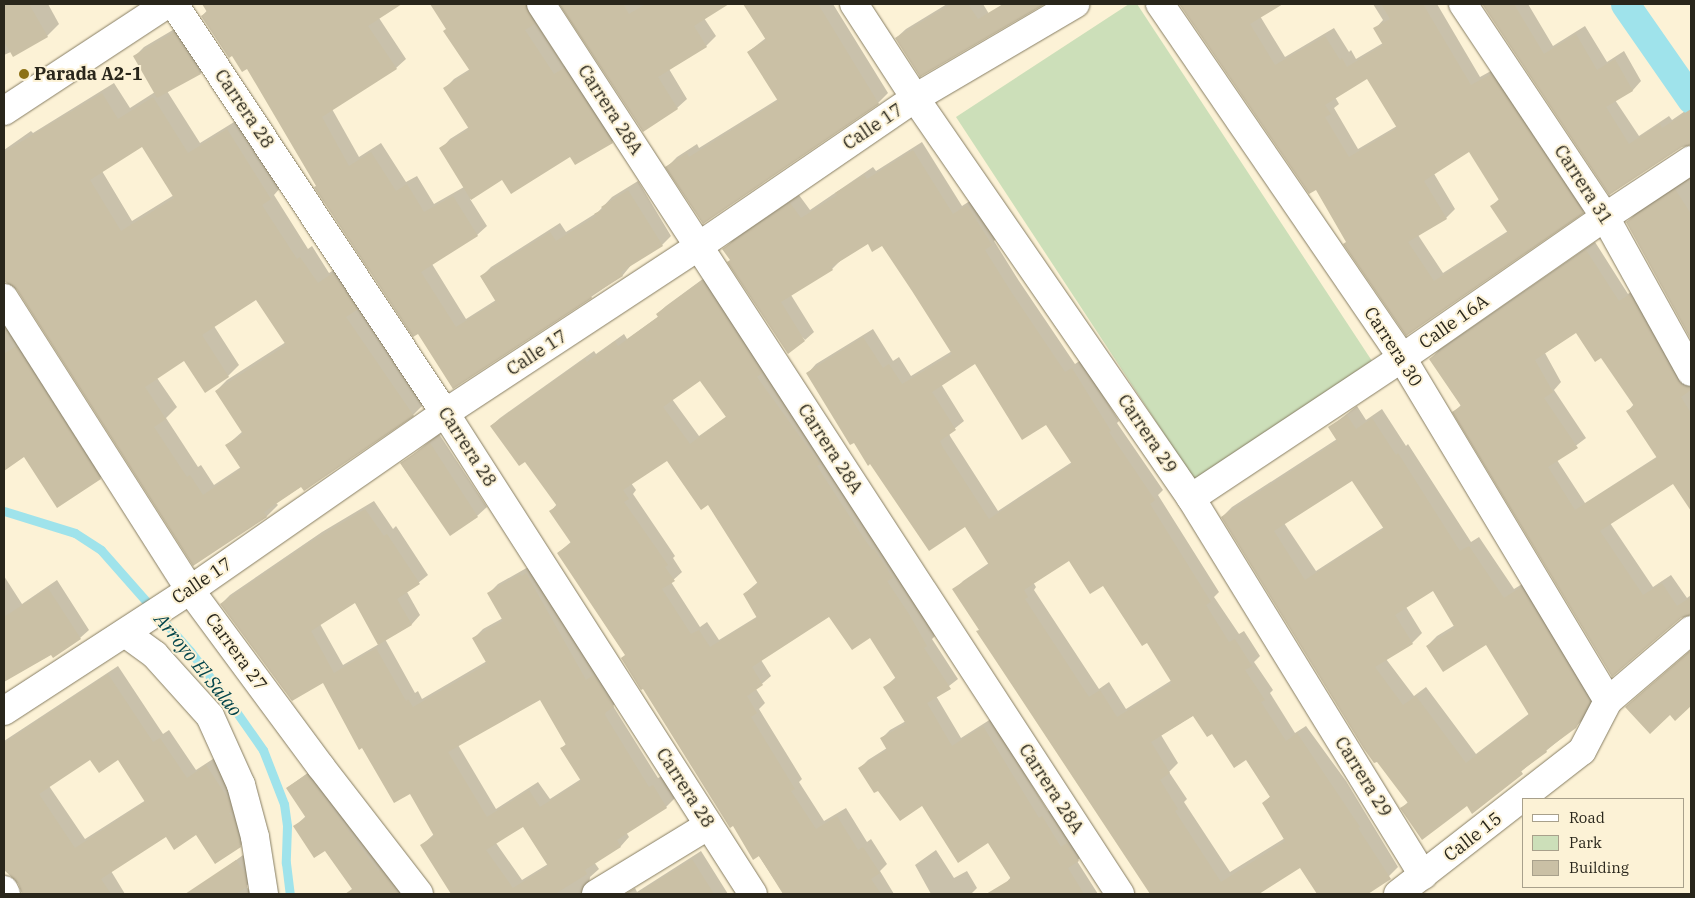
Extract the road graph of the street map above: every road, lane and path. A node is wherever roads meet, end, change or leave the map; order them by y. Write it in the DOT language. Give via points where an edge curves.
graph roads {
  1 [pos="167,4"];
  2 [pos="174,4"];
  3 [pos="541,4"];
  4 [pos="854,4"];
  5 [pos="1075,4"];
  6 [pos="1160,4"];
  7 [pos="1463,4"];
  8 [pos="915,98"];
  9 [pos="4,111"];
  10 [pos="1691,160"];
  11 [pos="1605,217"];
  12 [pos="699,246"];
  13 [pos="4,298"];
  14 [pos="1402,358"];
  15 [pos="1691,372"];
  16 [pos="445,413"];
  17 [pos="1191,498"];
  18 [pos="190,590"];
  19 [pos="133,628"];
  20 [pos="1691,630"];
  21 [pos="1608,701"];
  22 [pos="4,711"];
  23 [pos="709,826"];
  24 [pos="1423,875"];
  25 [pos="4,890"];
  26 [pos="6,894"];
  27 [pos="264,894"];
  28 [pos="420,894"];
  29 [pos="596,894"];
  30 [pos="754,894"];
  31 [pos="1120,894"];
  32 [pos="1398,894"];
  1 -- 9 [label="street"];
  2 -- 16 [label="street, Carrera 28"];
  3 -- 12 [label="street, Carrera 28A"];
  4 -- 8 [label="street, Carrera 29"];
  5 -- 8 [label="street, Calle 17"];
  6 -- 14 [label="street, Carrera 30"];
  7 -- 11 [label="street, Carrera 31"];
  8 -- 12 [label="street, Calle 17"];
  8 -- 17 [label="street, Carrera 29"];
  10 -- 11 [label="street, Calle 16A"];
  11 -- 14 [label="street, Calle 16A"];
  11 -- 15 [label="street, Carrera 31"];
  12 -- 16 [label="street, Calle 17"];
  12 -- 31 [label="street, Carrera 28A"];
  13 -- 18 [label="street, Carrera 27"];
  14 -- 17 [label="street, Calle 16A"];
  14 -- 21 [label="street, Carrera 30"];
  16 -- 18 [label="street, Calle 17"];
  16 -- 23 [label="street, Carrera 28"];
  17 -- 24 [label="street, Carrera 29"];
  18 -- 19 [label="street, Calle 17"];
  18 -- 28 [label="street, Carrera 27" via="320,767"];
  19 -- 22 [label="street, Calle 17"];
  19 -- 27 [label="street" via="210,716 242,785"];
  20 -- 21 [label="street, Calle 15"];
  21 -- 24 [label="street, Calle 15" via="1582,750"];
  23 -- 29 [label="street"];
  23 -- 30 [label="street, Carrera 28"];
  24 -- 32 [label="street, Calle 15"];
  25 -- 26 [label="street"];
}
